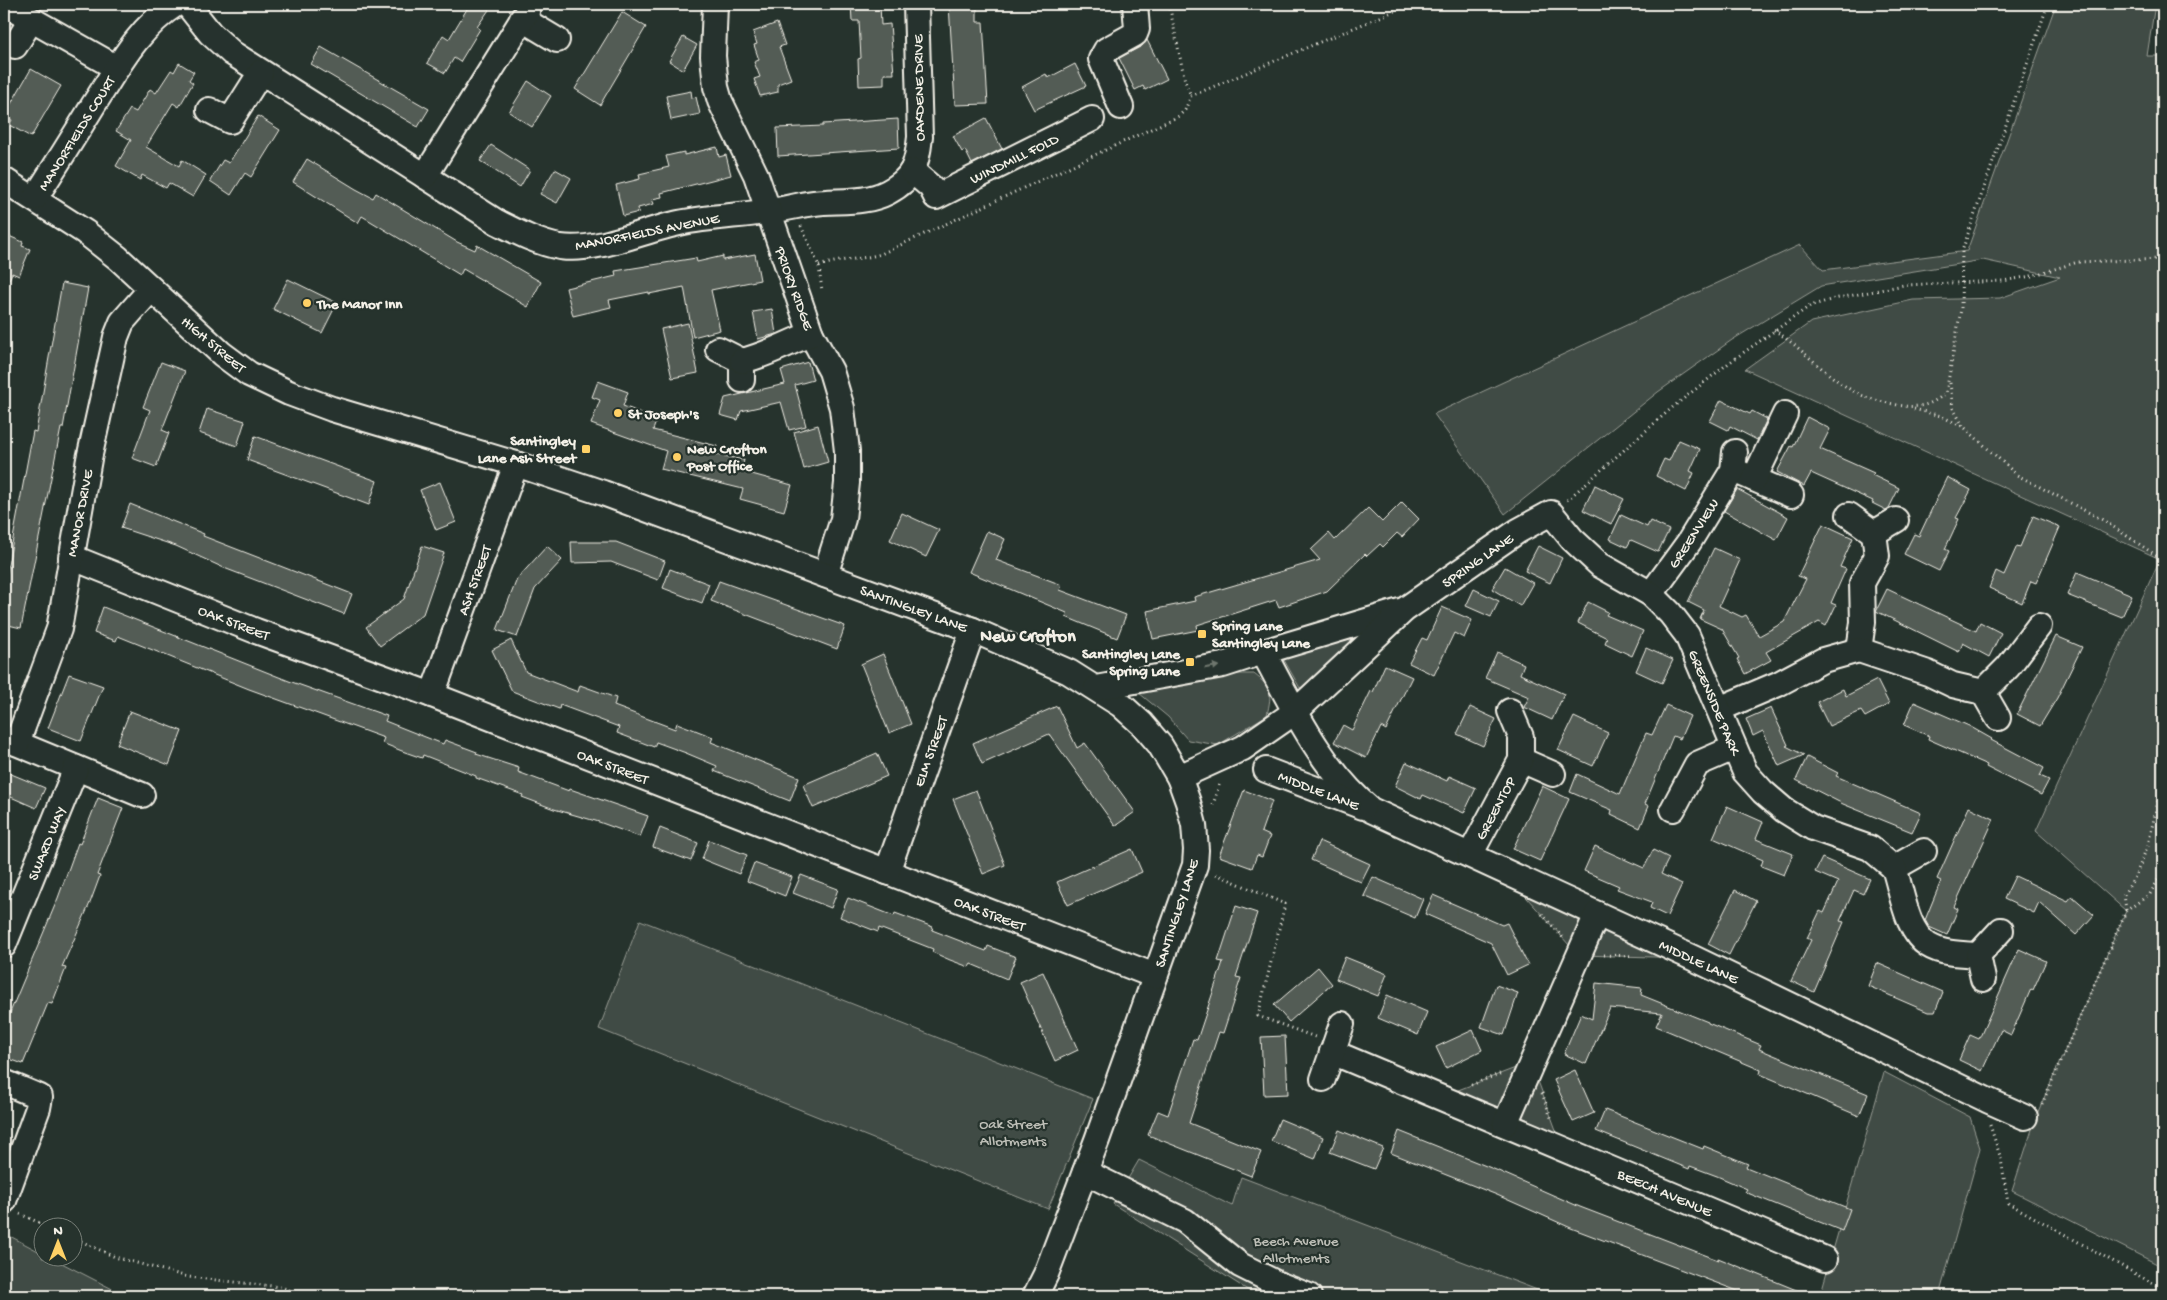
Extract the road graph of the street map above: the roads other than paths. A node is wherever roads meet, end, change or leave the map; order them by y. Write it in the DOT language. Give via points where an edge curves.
graph roads {
  1 [pos="4,4"];
  2 [pos="176,4"];
  3 [pos="187,4"];
  4 [pos="715,4"];
  5 [pos="916,4"];
  6 [pos="1135,4"];
  7 [pos="31,20"];
  8 [pos="557,40"];
  9 [pos="15,46"];
  10 [pos="117,68"];
  11 [pos="261,72"];
  12 [pos="1122,107"];
  13 [pos="209,110"];
  14 [pos="1092,119"];
  15 [pos="912,172"];
  16 [pos="425,176"];
  17 [pos="4,180"];
  18 [pos="35,198"];
  19 [pos="768,212"];
  20 [pos="151,290"];
  21 [pos="812,334"];
  22 [pos="718,349"];
  23 [pos="1785,414"];
  24 [pos="516,464"];
  25 [pos="1754,479"];
  26 [pos="1791,495"];
  27 [pos="1551,514"];
  28 [pos="1849,515"];
  29 [pos="1896,520"];
  30 [pos="1874,533"];
  31 [pos="71,557"];
  32 [pos="825,575"];
  33 [pos="1651,594"];
  34 [pos="1404,610"];
  35 [pos="2039,626"];
  36 [pos="973,630"];
  37 [pos="1859,650"];
  38 [pos="1263,652"];
  39 [pos="1096,688"];
  40 [pos="1983,692"];
  41 [pos="432,696"];
  42 [pos="1719,709"];
  43 [pos="1510,711"];
  44 [pos="1295,712"];
  45 [pos="1998,718"];
  46 [pos="10,741"];
  47 [pos="1734,748"];
  48 [pos="1521,760"];
  49 [pos="76,768"];
  50 [pos="1266,770"];
  51 [pos="1553,774"];
  52 [pos="1179,777"];
  53 [pos="142,796"];
  54 [pos="1372,810"];
  55 [pos="1673,810"];
  56 [pos="1924,851"];
  57 [pos="1470,855"];
  58 [pos="1894,868"];
  59 [pos="887,872"];
  60 [pos="1597,914"];
  61 [pos="2001,930"];
  62 [pos="4,945"];
  63 [pos="1978,955"];
  64 [pos="1155,976"];
  65 [pos="1983,979"];
  66 [pos="1322,1079"];
  67 [pos="4,1082"];
  68 [pos="2026,1117"];
  69 [pos="1505,1124"];
  70 [pos="1085,1172"];
  71 [pos="8,1205"];
  72 [pos="1825,1260"];
  73 [pos="1035,1296"];
  74 [pos="1309,1296"];
  1 -- 7 [label="street, MANORFIELDS COURT"];
  2 -- 10 [label="street, MANORFIELDS COURT" via="144,29"];
  3 -- 11 [label="street, MANORFIELDS AVENUE" via="210,33 232,53"];
  4 -- 19 [label="street, PRIORY RIDGE" via="713,56 716,87 750,159"];
  5 -- 15 [label="street, OAKDENE DRIVE" via="920,137 918,158"];
  6 -- 12 [label="street" via="1135,34 1106,50 1100,58"];
  7 -- 9 [label="street"];
  7 -- 10 [label="street, MANORFIELDS COURT"];
  8 -- 16 [label="street" via="524,16"];
  10 -- 18 [label="street, MANORFIELDS COURT"];
  11 -- 13 [label="street" via="230,121"];
  11 -- 16 [label="street, MANORFIELDS AVENUE"];
  14 -- 15 [label="street, WINDMILL FOLD" via="936,197 931,187"];
  15 -- 19 [label="street" via="907,179 877,197 814,203"];
  16 -- 19 [label="street, MANORFIELDS AVENUE" via="496,222 529,238 560,247 606,242 692,220"];
  17 -- 18 [label="street, HIGH STREET"];
  18 -- 20 [label="street, HIGH STREET" via="86,232"];
  19 -- 21 [label="street, PRIORY RIDGE"];
  20 -- 24 [label="street, HIGH STREET" via="249,374 332,409"];
  20 -- 31 [label="street, MANOR DRIVE" via="122,322 116,337"];
  21 -- 22 [label="street" via="761,357 742,370"];
  21 -- 32 [label="street, PRIORY RIDGE" via="831,371 842,408 847,451 843,518"];
  23 -- 25 [label="street"];
  24 -- 32 [label="street, SANTINGLEY LANE"];
  24 -- 41 [label="street, ASH STREET"];
  25 -- 26 [label="street, GREENVIEW"];
  25 -- 33 [label="street, GREENVIEW" via="1734,461 1689,542"];
  27 -- 33 [label="street, GREENSIDE PARK" via="1600,565"];
  27 -- 34 [label="street, SPRING LANE" via="1518,532"];
  28 -- 30 [label="street"];
  29 -- 30 [label="street"];
  30 -- 37 [label="street" via="1877,556 1862,583 1863,622"];
  31 -- 41 [label="street, OAK STREET" via="256,632"];
  31 -- 46 [label="street, MANOR DRIVE" via="59,629"];
  32 -- 36 [label="street, SANTINGLEY LANE"];
  33 -- 42 [label="street, GREENSIDE PARK" via="1687,635"];
  34 -- 38 [label="street, SPRING LANE"];
  34 -- 44 [label="street, SPRING LANE"];
  35 -- 40 [label="street" via="2008,667"];
  36 -- 39 [label="street, SANTINGLEY LANE" via="1069,672"];
  36 -- 59 [label="street, ELM STREET"];
  37 -- 40 [label="street" via="1928,673 1953,685"];
  37 -- 42 [label="street" via="1823,660 1778,684"];
  39 -- 38 [label="street, SPRING LANE, one-way" via="1223,665"];
  38 -- 44 [label="street"];
  39 -- 52 [label="street, SANTINGLEY LANE" via="1142,724 1160,745"];
  40 -- 45 [label="street"];
  41 -- 59 [label="street, OAK STREET"];
  42 -- 47 [label="street, GREENSIDE PARK"];
  43 -- 48 [label="street, GREENTOP" via="1521,737"];
  44 -- 52 [label="street, SPRING LANE" via="1244,748"];
  44 -- 54 [label="street, MIDDLE LANE" via="1333,770 1354,796"];
  46 -- 49 [label="street"];
  47 -- 55 [label="street" via="1697,764"];
  47 -- 58 [label="street, GREENSIDE PARK" via="1745,772 1784,810 1813,828 1870,848"];
  48 -- 51 [label="street, GREENTOP"];
  48 -- 57 [label="street, GREENTOP"];
  49 -- 53 [label="street"];
  49 -- 62 [label="street, SWARD WAY"];
  50 -- 54 [label="street, MIDDLE LANE"];
  52 -- 64 [label="street, SANTINGLEY LANE" via="1194,825 1195,865"];
  54 -- 57 [label="street, MIDDLE LANE"];
  56 -- 58 [label="street"];
  57 -- 60 [label="street, MIDDLE LANE"];
  58 -- 63 [label="street" via="1906,913 1915,931 1928,945 1953,953"];
  59 -- 64 [label="street, OAK STREET"];
  60 -- 68 [label="street, MIDDLE LANE"];
  60 -- 69 [label="street"];
  61 -- 63 [label="street"];
  63 -- 65 [label="street"];
  64 -- 70 [label="street, SANTINGLEY LANE"];
  66 -- 69 [label="street, BEECH AVENUE" via="1336,1040"];
  67 -- 71 [label="street" via="40,1097"];
  69 -- 72 [label="street, BEECH AVENUE"];
  70 -- 73 [label="street, SANTINGLEY LANE"];
  70 -- 74 [label="street" via="1184,1221 1240,1265"];
}
